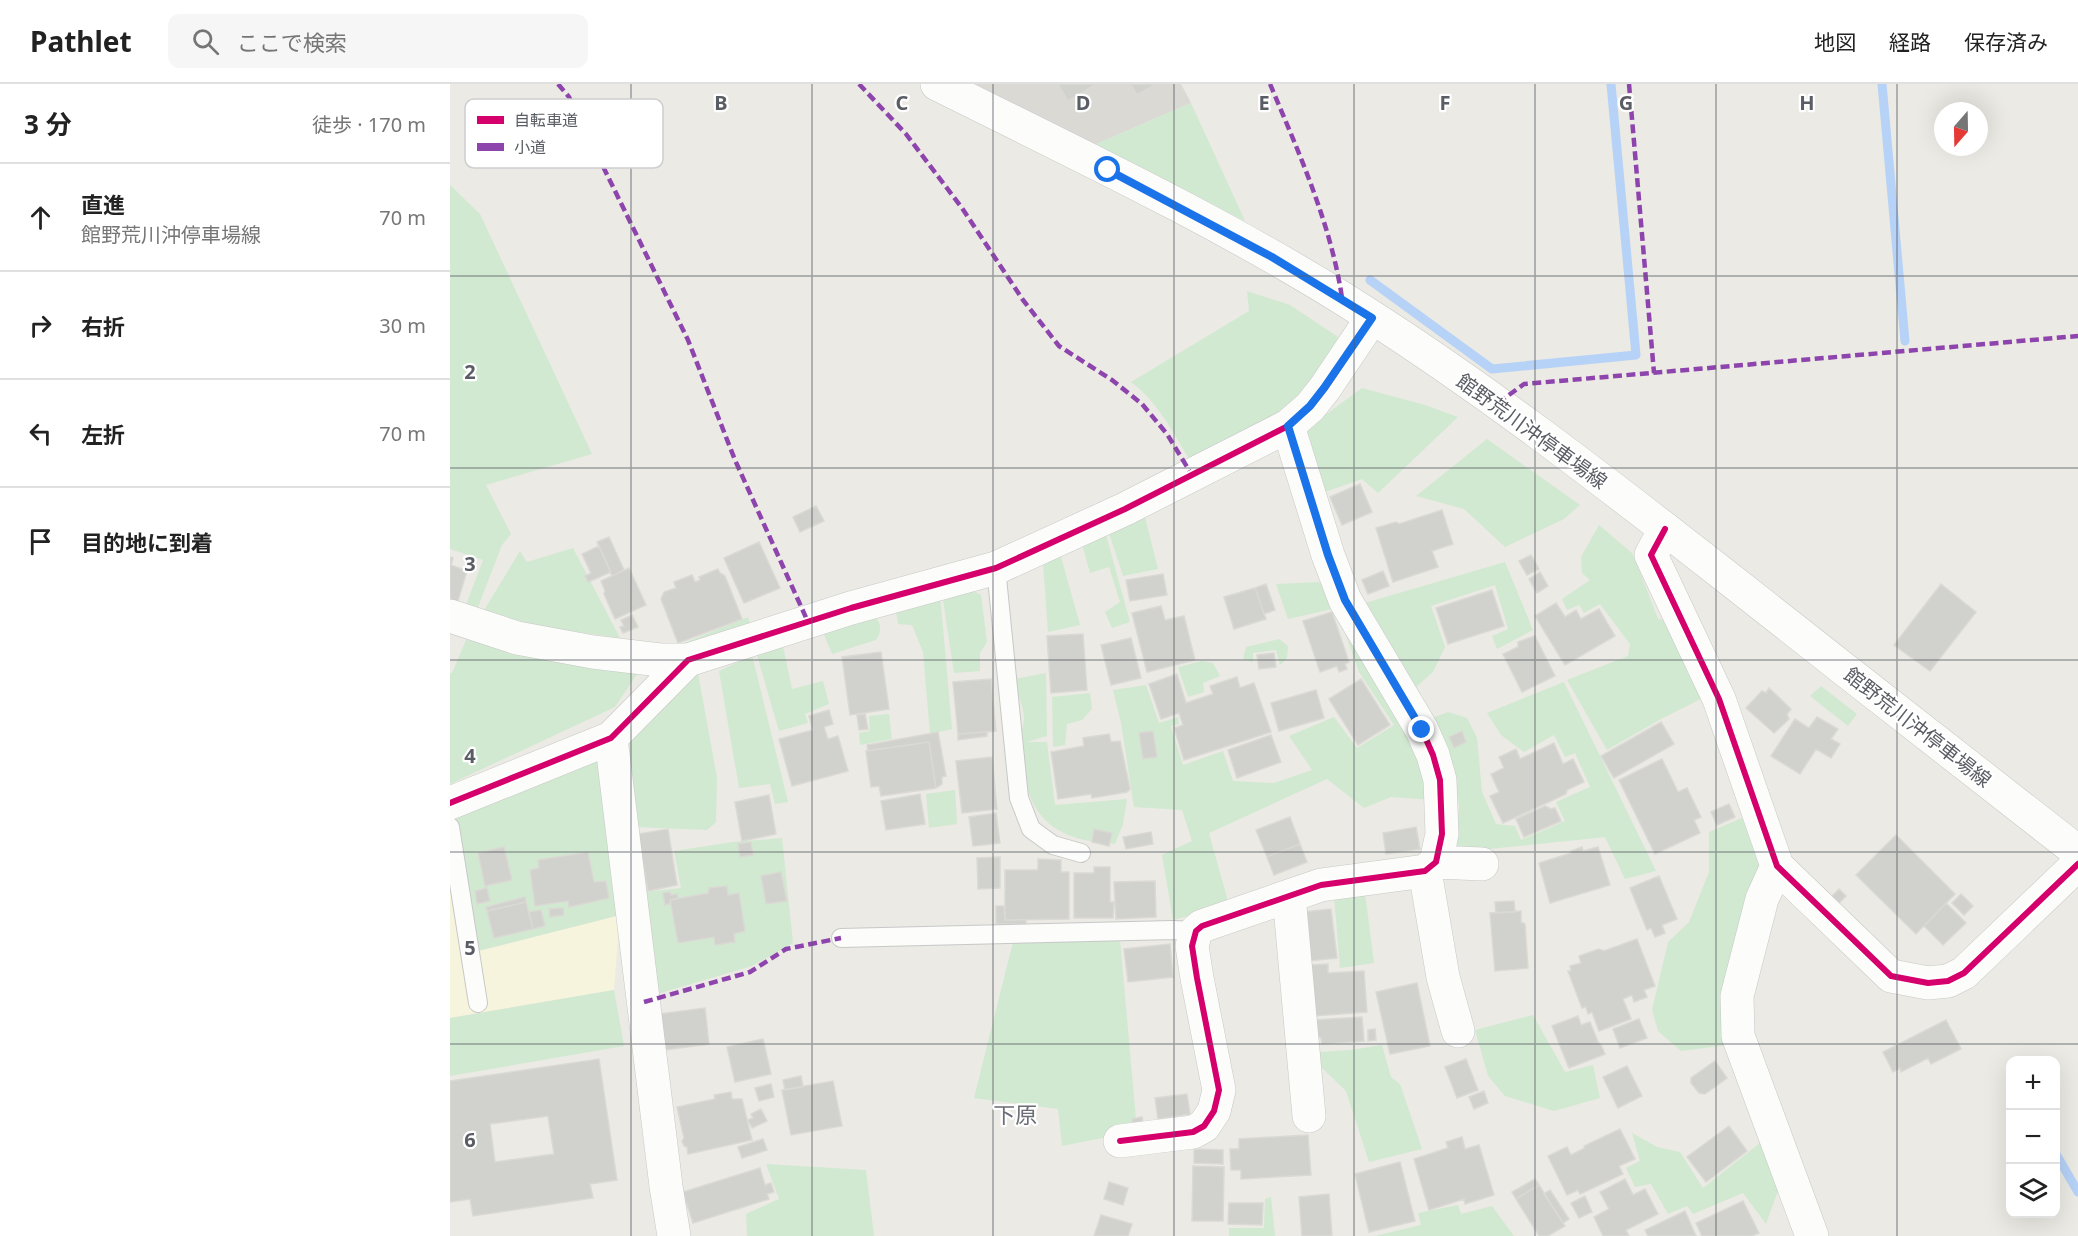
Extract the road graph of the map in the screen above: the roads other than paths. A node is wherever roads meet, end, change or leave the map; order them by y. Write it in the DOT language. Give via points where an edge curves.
graph roads {
  1 [pos="938,84"];
  2 [pos="1372,318"];
  3 [pos="1288,426"];
  4 [pos="1665,529"];
  5 [pos="996,568"];
  6 [pos="450,616"];
  7 [pos="688,660"];
  8 [pos="611,738"];
  9 [pos="450,803"];
  10 [pos="450,827"];
  11 [pos="2078,852"];
  12 [pos="1081,853"];
  13 [pos="1482,864"];
  14 [pos="2078,864"];
  15 [pos="1777,866"];
  16 [pos="1431,867"];
  17 [pos="1289,896"];
  18 [pos="1196,931"];
  19 [pos="841,938"];
  20 [pos="478,1003"];
  21 [pos="1458,1031"];
  22 [pos="1309,1116"];
  23 [pos="1120,1141"];
  24 [pos="674,1236"];
  25 [pos="1812,1236"];
  1 -- 2 [label="street, 館野荒川沖停車場線" via="1272,257"];
  2 -- 3 [label="street" via="1310,406"];
  2 -- 4 [label="street, 館野荒川沖停車場線" via="1498,403"];
  3 -- 5 [label="street" via="1125,509"];
  3 -- 16 [label="street" via="1345,600 1433,754 1440,780 1442,834"];
  4 -- 11 [label="street, 館野荒川沖停車場線"];
  4 -- 15 [label="street" via="1651,555 1719,699"];
  5 -- 7 [label="street" via="851,608"];
  5 -- 12 [label="lane" via="1019,798 1031,830 1053,845"];
  6 -- 7 [label="street" via="517,638 627,656"];
  7 -- 8 [label="street"];
  8 -- 9 [label="street"];
  8 -- 24 [label="street"];
  10 -- 20 [label="lane"];
  13 -- 16 [label="street"];
  14 -- 15 [label="street" via="1964,973 1948,981 1928,983 1891,976"];
  15 -- 25 [label="street" via="1762,899 1737,996 1738,1036"];
  16 -- 17 [label="street" via="1321,885"];
  16 -- 21 [label="street" via="1443,977"];
  17 -- 18 [label="street"];
  17 -- 22 [label="street"];
  18 -- 19 [label="lane"];
  18 -- 23 [label="street" via="1192,946 1220,1090 1214,1111 1204,1126 1193,1132"];
}
